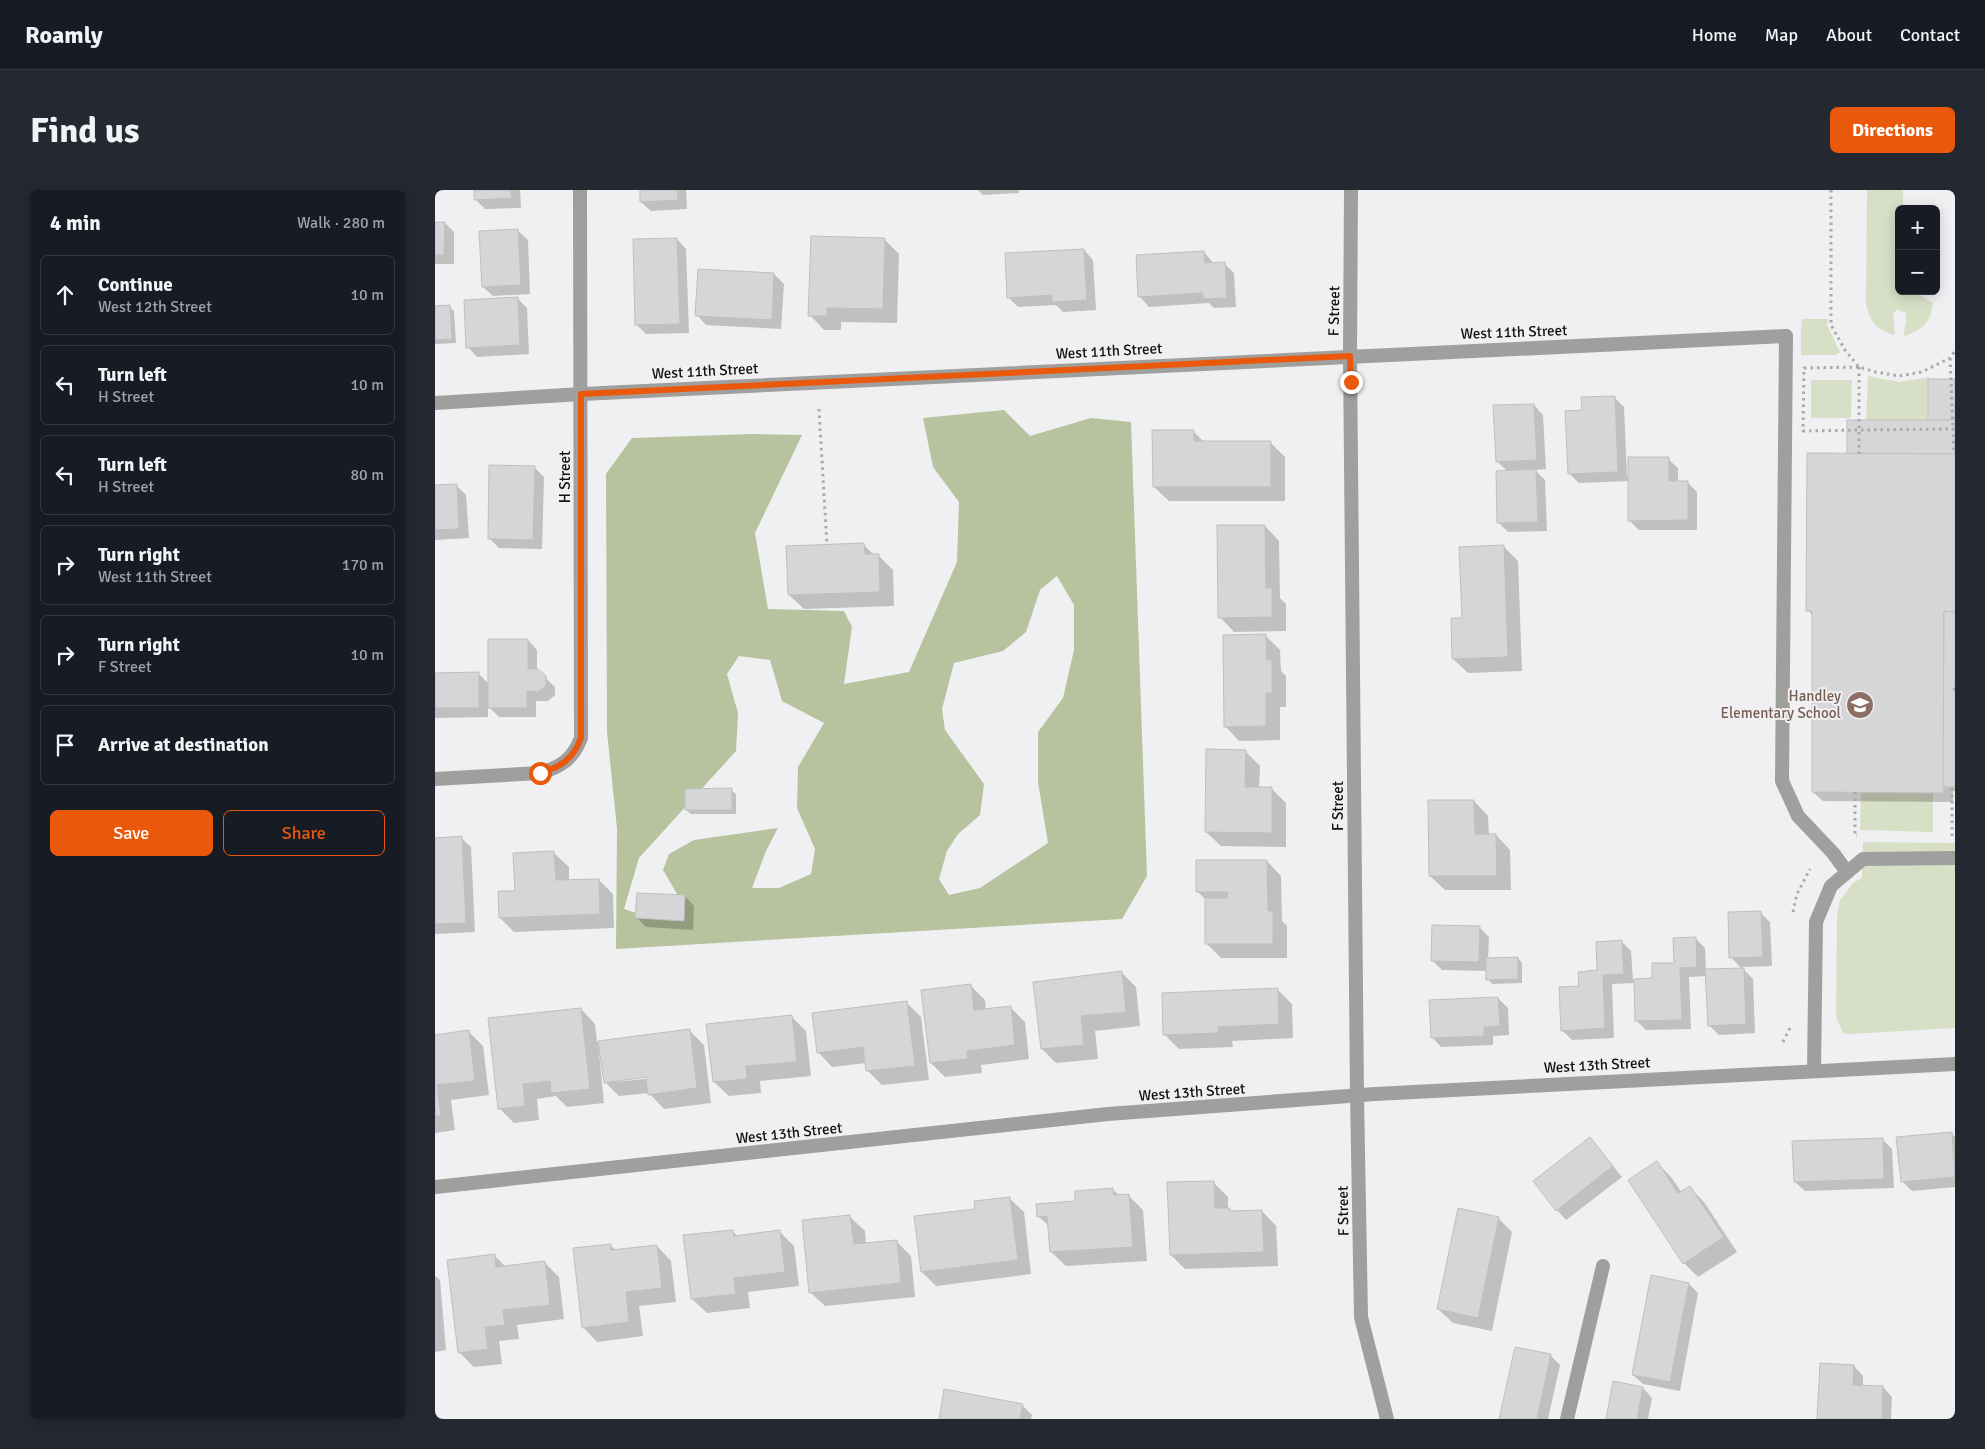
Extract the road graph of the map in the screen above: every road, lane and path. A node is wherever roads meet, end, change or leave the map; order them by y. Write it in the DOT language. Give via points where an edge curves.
graph roads {
  1 [pos="580,190"];
  2 [pos="1351,190"];
  3 [pos="1831,190"];
  4 [pos="1955,351"];
  5 [pos="1350,356"];
  6 [pos="1950,358"];
  7 [pos="1859,367"];
  8 [pos="581,394"];
  9 [pos="435,403"];
  10 [pos="819,409"];
  11 [pos="1953,429"];
  12 [pos="1859,430"];
  13 [pos="1859,454"];
  14 [pos="1954,454"];
  15 [pos="827,544"];
  16 [pos="435,779"];
  17 [pos="1952,787"];
  18 [pos="1855,792"];
  19 [pos="1861,836"];
  20 [pos="1942,836"];
  21 [pos="1953,836"];
  22 [pos="1955,858"];
  23 [pos="1847,872"];
  24 [pos="1955,1064"];
  25 [pos="1813,1071"];
  26 [pos="1357,1095"];
  27 [pos="435,1187"];
  28 [pos="1603,1266"];
  29 [pos="1387,1419"];
  30 [pos="1567,1419"];
  1 -- 8 [label="street, H Street"];
  2 -- 5 [label="street, F Street"];
  3 -- 7 [label="path" via="1831,324"];
  4 -- 6 [label="path"];
  5 -- 8 [label="street, West 11th Street"];
  5 -- 23 [label="street, West 11th Street" via="1786,336 1782,781 1798,816"];
  5 -- 26 [label="street, F Street"];
  6 -- 7 [label="path" via="1922,372 1899,376"];
  6 -- 11 [label="path"];
  7 -- 12 [label="path"];
  7 -- 12 [label="path" via="1804,368 1803,430"];
  8 -- 9 [label="street, West 11th Street"];
  8 -- 16 [label="street, H Street" via="581,738 577,750 568,761 540,773"];
  10 -- 15 [label="path"];
  11 -- 12 [label="path"];
  11 -- 14 [label="path"];
  12 -- 13 [label="path"];
  17 -- 21 [label="path"];
  18 -- 19 [label="path" via="1855,836"];
  20 -- 21 [label="path"];
  22 -- 23 [label="street" via="1863,859"];
  23 -- 25 [label="street" via="1831,886 1816,922"];
  24 -- 25 [label="street, West 13th Street"];
  25 -- 26 [label="street, West 13th Street"];
  26 -- 27 [label="street, West 13th Street" via="1108,1114"];
  26 -- 29 [label="street, F Street" via="1361,1317"];
  28 -- 30 [label="street"];
}
